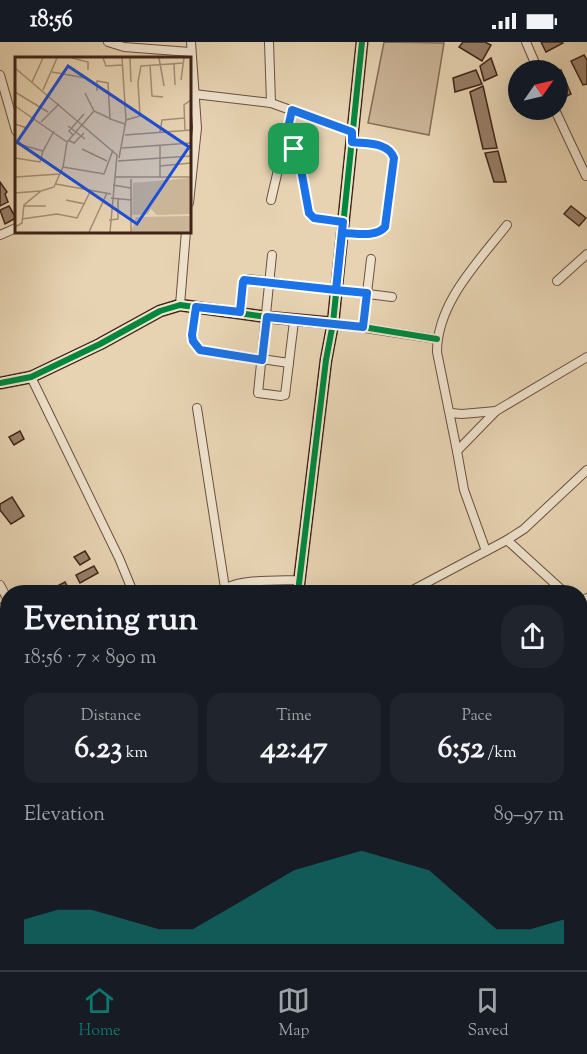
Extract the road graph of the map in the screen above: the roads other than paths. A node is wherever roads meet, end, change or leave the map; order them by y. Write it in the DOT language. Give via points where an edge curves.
graph roads {
  1 [pos="108,42"];
  2 [pos="190,42"];
  3 [pos="269,42"];
  4 [pos="362,42"];
  5 [pos="526,42"];
  6 [pos="190,52"];
  7 [pos="534,60"];
  8 [pos="0,75"];
  9 [pos="194,94"];
  10 [pos="271,103"];
  11 [pos="292,110"];
  12 [pos="560,120"];
  13 [pos="15,128"];
  14 [pos="352,137"];
  15 [pos="284,146"];
  16 [pos="586,176"];
  17 [pos="190,192"];
  18 [pos="271,200"];
  19 [pos="507,225"];
  20 [pos="343,227"];
  21 [pos="15,228"];
  22 [pos="186,232"];
  23 [pos="0,235"];
  24 [pos="587,254"];
  25 [pos="272,255"];
  26 [pos="371,259"];
  27 [pos="557,281"];
  28 [pos="270,283"];
  29 [pos="336,290"];
  30 [pos="367,293"];
  31 [pos="392,297"];
  32 [pos="180,305"];
  33 [pos="196,307"];
  34 [pos="240,312"];
  35 [pos="267,317"];
  36 [pos="294,321"];
  37 [pos="333,323"];
  38 [pos="363,327"];
  39 [pos="437,339"];
  40 [pos="587,357"];
  41 [pos="262,360"];
  42 [pos="289,363"];
  43 [pos="32,377"];
  44 [pos="0,383"];
  45 [pos="197,408"];
  46 [pos="496,411"];
  47 [pos="451,413"];
  48 [pos="457,451"];
  49 [pos="587,470"];
  50 [pos="507,540"];
  51 [pos="486,551"];
  52 [pos="300,580"];
  53 [pos="130,585"];
  54 [pos="223,585"];
  55 [pos="238,585"];
  56 [pos="299,585"];
  57 [pos="432,585"];
  58 [pos="556,585"];
  1 -- 6 [label="street" via="124,47"];
  2 -- 6 [label="street"];
  3 -- 10 [label="street"];
  4 -- 14 [label="street"];
  5 -- 7 [label="street"];
  6 -- 9 [label="street"];
  8 -- 13 [label="street"];
  9 -- 10 [label="street"];
  9 -- 17 [label="street" via="196,144"];
  10 -- 11 [label="street"];
  11 -- 14 [label="street"];
  11 -- 15 [label="street"];
  12 -- 16 [label="street"];
  14 -- 20 [label="street"];
  14 -- 20 [label="lane" via="384,146 394,158 385,227 374,234"];
  15 -- 18 [label="street"];
  15 -- 20 [label="lane" via="298,153 309,213"];
  19 -- 39 [label="street" via="464,279"];
  20 -- 29 [label="street"];
  21 -- 23 [label="street"];
  22 -- 32 [label="street"];
  24 -- 27 [label="street"];
  25 -- 28 [label="street"];
  26 -- 30 [label="street"];
  28 -- 29 [label="street"];
  28 -- 34 [label="street" via="244,280"];
  28 -- 35 [label="street"];
  29 -- 30 [label="street"];
  29 -- 37 [label="street"];
  30 -- 31 [label="street"];
  30 -- 38 [label="street"];
  32 -- 33 [label="street"];
  32 -- 43 [label="street" via="159,311"];
  33 -- 34 [label="street"];
  33 -- 41 [label="street" via="192,335 200,350"];
  34 -- 35 [label="street"];
  35 -- 36 [label="street"];
  35 -- 41 [label="street"];
  36 -- 37 [label="street"];
  36 -- 42 [label="street"];
  37 -- 38 [label="street"];
  37 -- 52 [label="street"];
  38 -- 39 [label="street"];
  39 -- 47 [label="street"];
  40 -- 46 [label="street"];
  41 -- 42 [label="street"];
  41 -- 42 [label="street" via="258,393 281,396 286,391"];
  43 -- 44 [label="street"];
  43 -- 53 [label="street"];
  45 -- 54 [label="street"];
  46 -- 47 [label="street"];
  46 -- 48 [label="street"];
  47 -- 48 [label="street"];
  48 -- 51 [label="street" via="464,490"];
  49 -- 50 [label="street"];
  50 -- 51 [label="street"];
  50 -- 58 [label="street"];
  51 -- 57 [label="street"];
  52 -- 55 [label="street"];
  52 -- 56 [label="street"];
}
